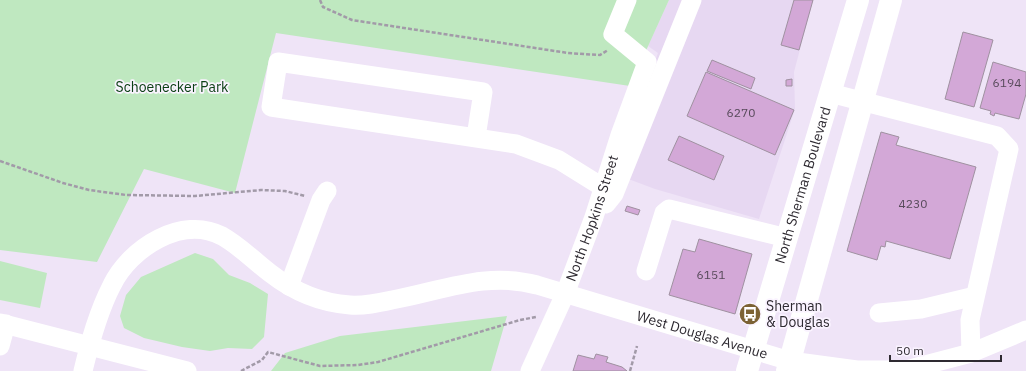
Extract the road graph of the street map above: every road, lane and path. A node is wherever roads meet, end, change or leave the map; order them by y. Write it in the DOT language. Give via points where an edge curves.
graph roads {
  1 [pos="320,0"];
  2 [pos="627,0"];
  3 [pos="692,0"];
  4 [pos="858,0"];
  5 [pos="892,0"];
  6 [pos="622,41"];
  7 [pos="830,94"];
  8 [pos="863,103"];
  9 [pos="476,137"];
  10 [pos="0,161"];
  11 [pos="604,188"];
  12 [pos="324,196"];
  13 [pos="594,217"];
  14 [pos="787,238"];
  15 [pos="646,271"];
  16 [pos="289,286"];
  17 [pos="566,294"];
  18 [pos="975,296"];
  19 [pos="879,313"];
  20 [pos="556,314"];
  21 [pos="3,323"];
  22 [pos="1025,334"];
  23 [pos="90,345"];
  24 [pos="0,346"];
  25 [pos="637,346"];
  26 [pos="753,350"];
  27 [pos="971,353"];
  28 [pos="789,366"];
  29 [pos="906,370"];
  30 [pos="83,371"];
  31 [pos="187,371"];
  32 [pos="241,371"];
  33 [pos="530,371"];
  34 [pos="630,371"];
  35 [pos="747,371"];
  1 -- 6 [label="path" via="323,7 352,20 568,53 600,55"];
  2 -- 6 [label="street" via="613,34"];
  3 -- 13 [label="street" via="614,194"];
  4 -- 7 [label="main road, North Sherman Boulevard"];
  5 -- 8 [label="main road"];
  6 -- 11 [label="street, North Hopkins Street" via="647,62"];
  7 -- 8 [label="street"];
  7 -- 14 [label="main road, North Sherman Boulevard"];
  8 -- 18 [label="street" via="997,136 1009,149"];
  8 -- 28 [label="main road"];
  9 -- 9 [label="street" via="271,108 278,62 483,92"];
  9 -- 11 [label="street" via="516,144 559,160"];
  10 -- 12 [label="path" via="63,183 89,190 126,195 194,196 269,190"];
  11 -- 13 [label="street, North Hopkins Street"];
  12 -- 16 [label="street"];
  13 -- 17 [label="street, North Hopkins Street"];
  14 -- 15 [label="street" via="669,209 664,213"];
  14 -- 26 [label="main road, North Sherman Boulevard"];
  16 -- 17 [label="street, West Douglas Avenue" via="322,301 350,305 397,299 470,282 505,279 527,282"];
  16 -- 23 [label="street, West Douglas Avenue" via="221,236 202,229 171,233 145,248 119,274 103,306"];
  17 -- 20 [label="street, North Hopkins Street"];
  17 -- 26 [label="street, West Douglas Avenue"];
  18 -- 19 [label="street" via="921,309"];
  18 -- 27 [label="street" via="970,320"];
  20 -- 32 [label="path" via="520,320 378,362 320,366 268,352 262,360"];
  20 -- 33 [label="street, North Hopkins Street"];
  21 -- 23 [label="street"];
  21 -- 24 [label="street"];
  22 -- 27 [label="street, West Douglas Avenue"];
  23 -- 30 [label="street, West Douglas Avenue"];
  23 -- 31 [label="street"];
  25 -- 34 [label="path"];
  26 -- 28 [label="street, West Douglas Avenue"];
  26 -- 35 [label="main road, North Sherman Boulevard"];
  27 -- 29 [label="street, West Douglas Avenue"];
  28 -- 29 [label="street, West Douglas Avenue"];
}
